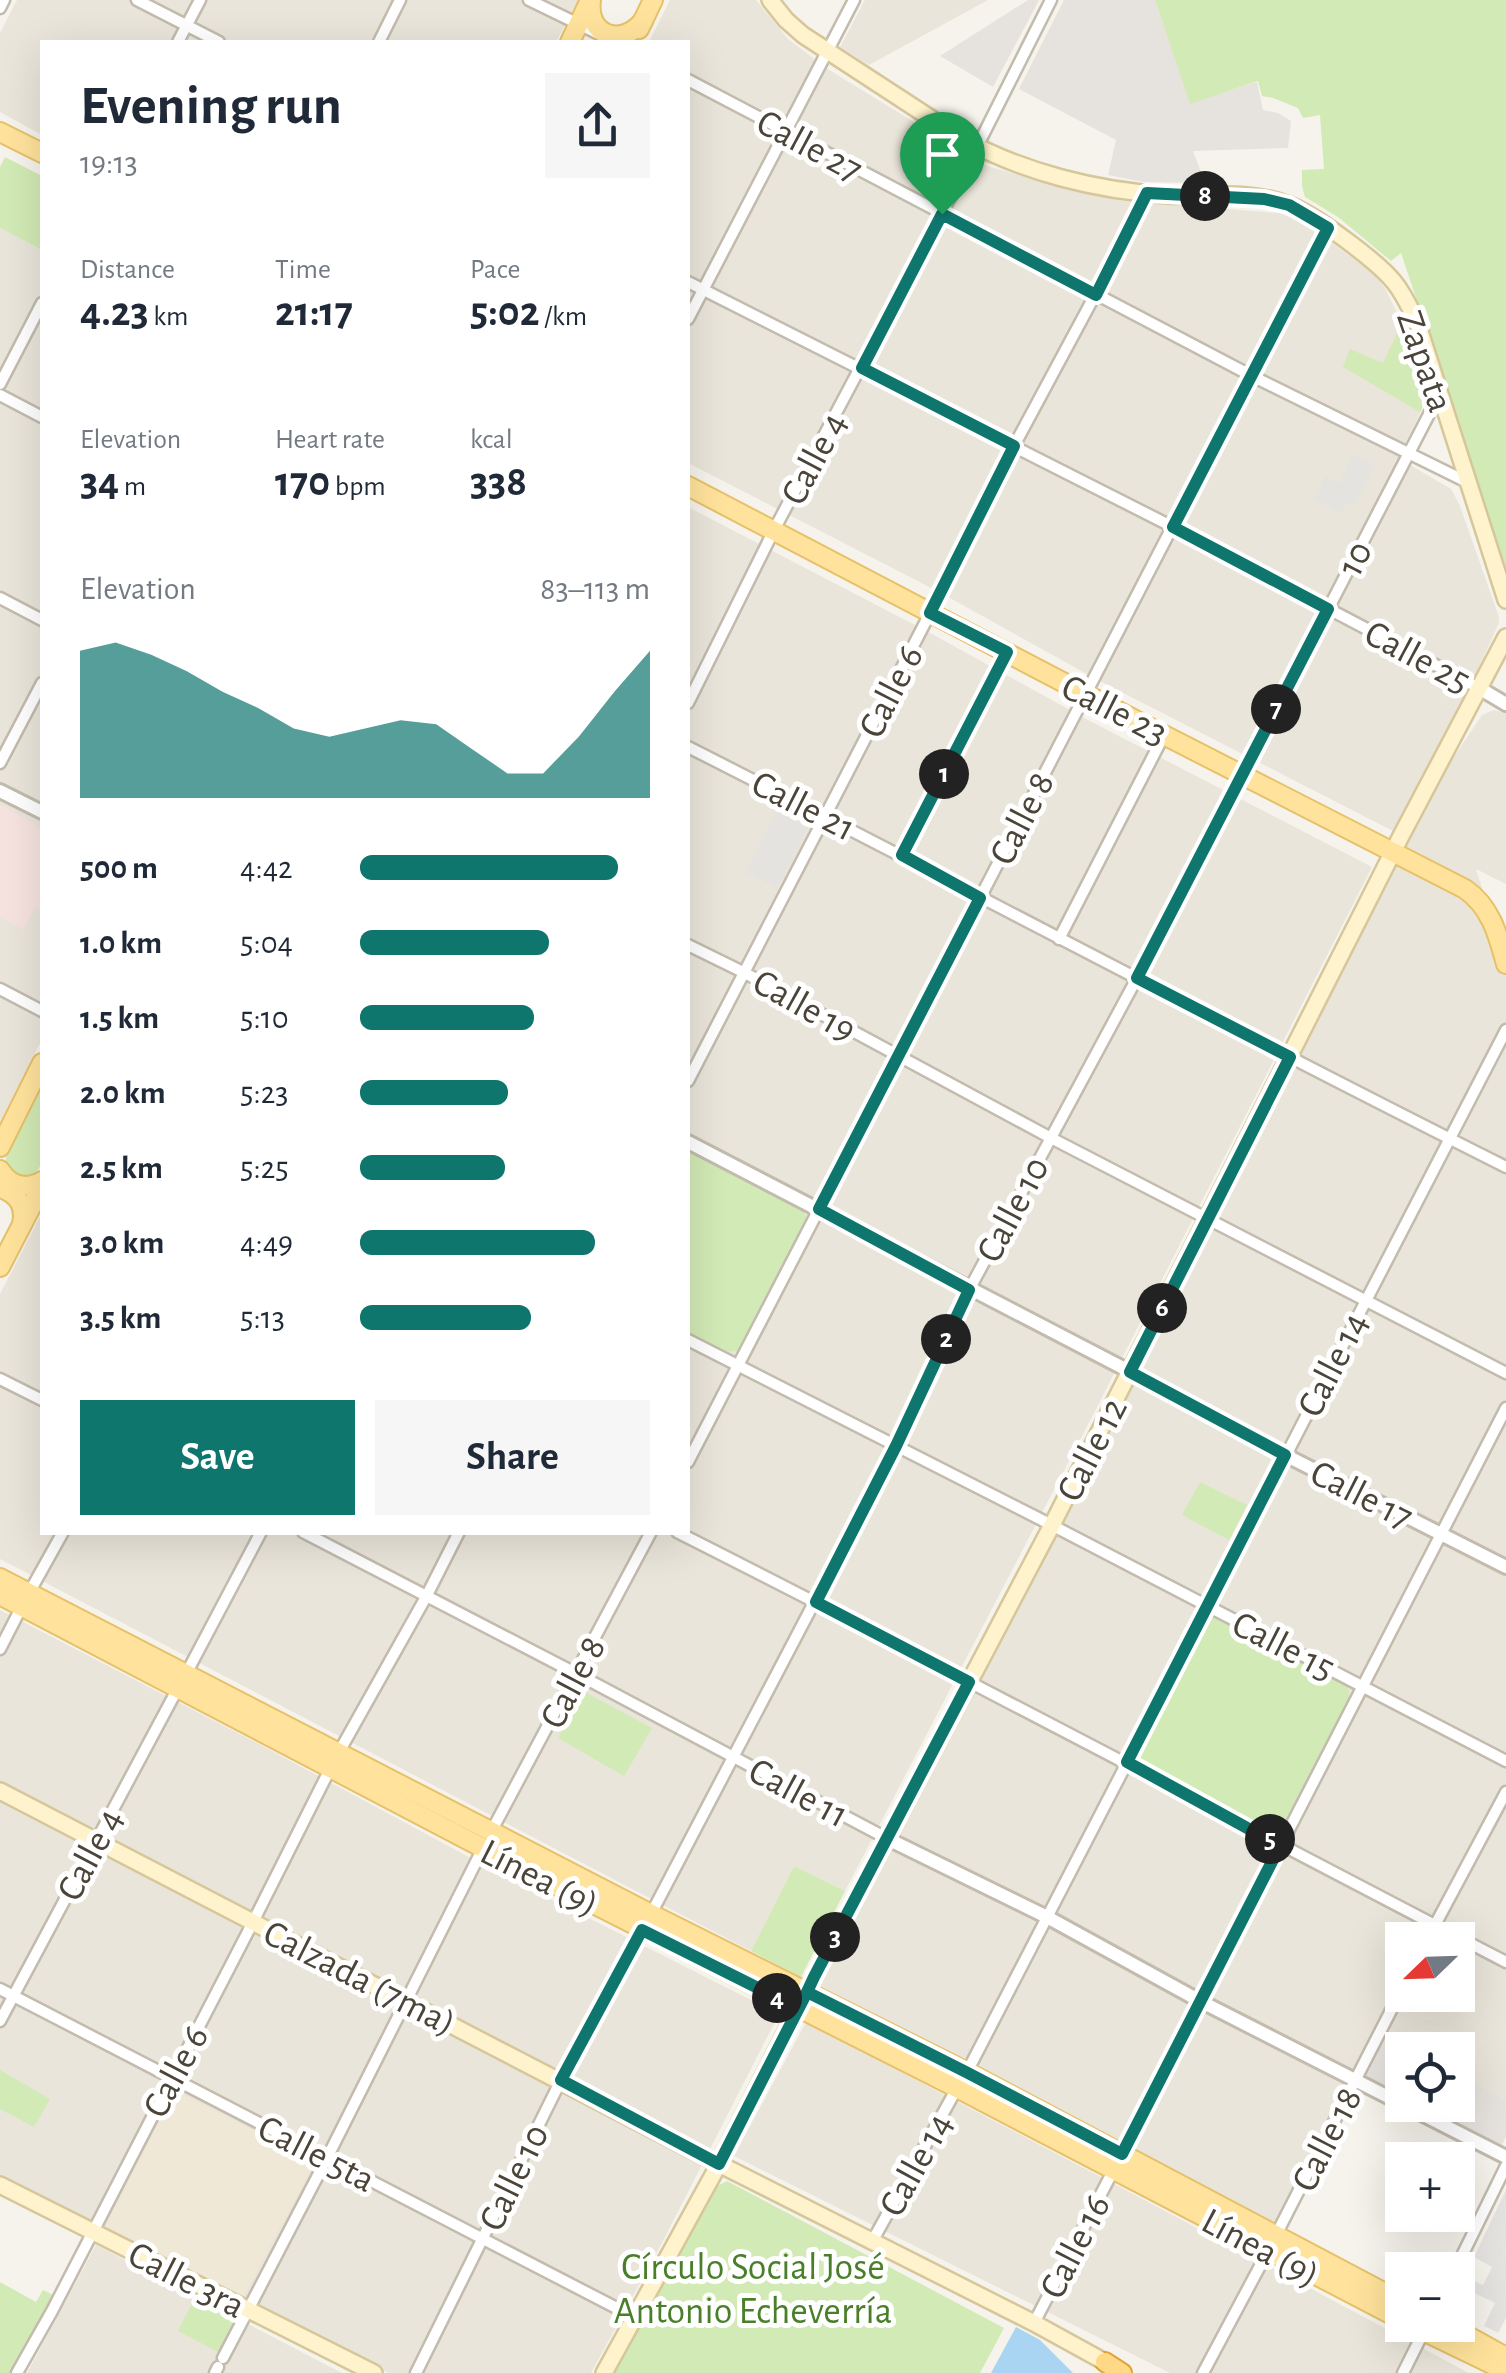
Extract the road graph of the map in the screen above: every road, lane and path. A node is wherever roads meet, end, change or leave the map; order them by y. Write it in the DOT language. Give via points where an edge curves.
graph roads {
  1 [pos="4,0"];
  2 [pos="137,0"];
  3 [pos="200,0"];
  4 [pos="400,0"];
  5 [pos="528,0"];
  6 [pos="591,0"];
  7 [pos="653,0"];
  8 [pos="770,0"];
  9 [pos="854,0"];
  10 [pos="1051,0"];
  11 [pos="0,8"];
  12 [pos="643,21"];
  13 [pos="186,26"];
  14 [pos="573,37"];
  15 [pos="179,40"];
  16 [pos="216,40"];
  17 [pos="380,40"];
  18 [pos="610,40"];
  19 [pos="633,40"];
  20 [pos="827,51"];
  21 [pos="690,81"];
  22 [pos="0,132"];
  23 [pos="786,133"];
  24 [pos="977,147"];
  25 [pos="40,152"];
  26 [pos="1147,193"];
  27 [pos="942,214"];
  28 [pos="1328,228"];
  29 [pos="690,283"];
  30 [pos="702,289"];
  31 [pos="1096,295"];
  32 [pos="40,307"];
  33 [pos="690,314"];
  34 [pos="862,368"];
  35 [pos="1252,376"];
  36 [pos="0,384"];
  37 [pos="0,395"];
  38 [pos="1438,395"];
  39 [pos="40,416"];
  40 [pos="1014,446"];
  41 [pos="1408,453"];
  42 [pos="1467,482"];
  43 [pos="690,487"];
  44 [pos="1173,527"];
  45 [pos="774,530"];
  46 [pos="0,598"];
  47 [pos="1506,600"];
  48 [pos="1328,609"];
  49 [pos="930,613"];
  50 [pos="40,619"];
  51 [pos="1506,636"];
  52 [pos="1501,651"];
  53 [pos="1007,652"];
  54 [pos="40,688"];
  55 [pos="1479,688"];
  56 [pos="1086,694"];
  57 [pos="690,699"];
  58 [pos="1506,704"];
  59 [pos="1164,735"];
  60 [pos="690,747"];
  61 [pos="0,763"];
  62 [pos="1241,774"];
  63 [pos="0,791"];
  64 [pos="40,811"];
  65 [pos="825,816"];
  66 [pos="1394,852"];
  67 [pos="902,855"];
  68 [pos="980,898"];
  69 [pos="1059,939"];
  70 [pos="690,946"];
  71 [pos="1506,964"];
  72 [pos="745,972"];
  73 [pos="1137,978"];
  74 [pos="0,989"];
  75 [pos="40,1010"];
  76 [pos="1506,1030"];
  77 [pos="898,1056"];
  78 [pos="1290,1057"];
  79 [pos="40,1067"];
  80 [pos="690,1077"];
  81 [pos="1051,1138"];
  82 [pos="1448,1139"];
  83 [pos="690,1143"];
  84 [pos="0,1147"];
  85 [pos="1506,1168"];
  86 [pos="0,1170"];
  87 [pos="3,1189"];
  88 [pos="40,1195"];
  89 [pos="819,1209"];
  90 [pos="1206,1219"];
  91 [pos="20,1229"];
  92 [pos="0,1267"];
  93 [pos="969,1290"];
  94 [pos="1365,1301"];
  95 [pos="690,1341"];
  96 [pos="737,1365"];
  97 [pos="1130,1372"];
  98 [pos="1506,1373"];
  99 [pos="0,1379"];
  100 [pos="40,1399"];
  101 [pos="1506,1408"];
  102 [pos="896,1446"];
  103 [pos="1285,1455"];
  104 [pos="690,1458"];
  105 [pos="1052,1525"];
  106 [pos="1441,1534"];
  107 [pos="61,1535"];
  108 [pos="258,1535"];
  109 [pos="309,1535"];
  110 [pos="457,1535"];
  111 [pos="649,1535"];
  112 [pos="683,1535"];
  113 [pos="1506,1567"];
  114 [pos="0,1578"];
  115 [pos="0,1594"];
  116 [pos="426,1596"];
  117 [pos="26,1600"];
  118 [pos="816,1602"];
  119 [pos="1208,1606"];
  120 [pos="0,1649"];
  121 [pos="577,1674"];
  122 [pos="182,1681"];
  123 [pos="969,1682"];
  124 [pos="1363,1686"];
  125 [pos="732,1758"];
  126 [pos="335,1760"];
  127 [pos="1506,1761"];
  128 [pos="1127,1762"];
  129 [pos="0,1792"];
  130 [pos="1506,1792"];
  131 [pos="888,1838"];
  132 [pos="487,1840"];
  133 [pos="95,1841"];
  134 [pos="1280,1846"];
  135 [pos="1047,1917"];
  136 [pos="254,1922"];
  137 [pos="647,1922"];
  138 [pos="1428,1922"];
  139 [pos="1436,1922"];
  140 [pos="1475,1946"];
  141 [pos="1506,1962"];
  142 [pos="0,1989"];
  143 [pos="14,1996"];
  144 [pos="803,2000"];
  145 [pos="1200,2001"];
  146 [pos="406,2002"];
  147 [pos="1390,2012"];
  148 [pos="0,2021"];
  149 [pos="171,2078"];
  150 [pos="561,2080"];
  151 [pos="962,2080"];
  152 [pos="1356,2080"];
  153 [pos="1385,2094"];
  154 [pos="1439,2122"];
  155 [pos="1506,2157"];
  156 [pos="327,2158"];
  157 [pos="1118,2162"];
  158 [pos="719,2164"];
  159 [pos="1506,2166"];
  160 [pos="0,2185"];
  161 [pos="91,2231"];
  162 [pos="482,2239"];
  163 [pos="873,2240"];
  164 [pos="1272,2243"];
  165 [pos="1465,2252"];
  166 [pos="1385,2294"];
  167 [pos="247,2310"];
  168 [pos="1385,2310"];
  169 [pos="634,2317"];
  170 [pos="1034,2323"];
  171 [pos="1475,2339"];
  172 [pos="1424,2342"];
  173 [pos="1450,2342"];
  174 [pos="1457,2342"];
  175 [pos="1468,2342"];
  176 [pos="1506,2347"];
  177 [pos="1506,2357"];
  178 [pos="1105,2362"];
  179 [pos="219,2366"];
  180 [pos="1506,2371"];
  181 [pos="17,2373"];
  182 [pos="374,2373"];
  183 [pos="416,2373"];
  184 [pos="604,2373"];
  185 [pos="1122,2373"];
  186 [pos="1130,2373"];
  187 [pos="1204,2373"];
  188 [pos="1403,2373"];
  189 [pos="1488,2373"];
  1 -- 11 [label="street"];
  2 -- 13 [label="street"];
  3 -- 13 [label="street"];
  4 -- 17 [label="street"];
  5 -- 14 [label="street"];
  6 -- 12 [label="main road" via="593,22 605,33 629,34"];
  6 -- 14 [label="main road"];
  7 -- 12 [label="main road"];
  8 -- 20 [label="main road, Zapata"];
  9 -- 20 [label="street"];
  10 -- 24 [label="street, Calle 4"];
  12 -- 19 [label="main road"];
  13 -- 15 [label="street"];
  13 -- 16 [label="street"];
  14 -- 18 [label="main road"];
  20 -- 23 [label="street"];
  20 -- 24 [label="main road, Zapata"];
  21 -- 23 [label="street, Calle 27"];
  22 -- 25 [label="main road"];
  23 -- 27 [label="street, Calle 27"];
  23 -- 30 [label="street"];
  24 -- 26 [label="main road, Zapata" via="1056,177"];
  24 -- 27 [label="street, Calle 4"];
  26 -- 28 [label="main road, Zapata" via="1264,199"];
  26 -- 31 [label="street, Calle 6"];
  27 -- 31 [label="street, Calle 27"];
  27 -- 34 [label="street, Calle 4"];
  28 -- 35 [label="street, Calle 8"];
  28 -- 38 [label="main road, Zapata" via="1404,295"];
  29 -- 30 [label="street, Calle 25"];
  30 -- 33 [label="street"];
  30 -- 34 [label="street, Calle 25"];
  31 -- 35 [label="street, Calle 27"];
  31 -- 40 [label="street, Calle 6"];
  32 -- 36 [label="street"];
  34 -- 40 [label="street, Calle 25"];
  34 -- 45 [label="street, Calle 4"];
  35 -- 41 [label="street, Calle 27"];
  35 -- 44 [label="street, Calle 8"];
  37 -- 39 [label="street"];
  38 -- 41 [label="street, 10"];
  38 -- 42 [label="main road, Zapata"];
  40 -- 44 [label="street, Calle 25"];
  40 -- 49 [label="street, Calle 6"];
  41 -- 42 [label="street, Calle 27"];
  41 -- 48 [label="street, 10"];
  42 -- 47 [label="main road, Zapata"];
  43 -- 45 [label="main road, Calle 23"];
  44 -- 48 [label="street, Calle 25"];
  44 -- 56 [label="street, Calle 8"];
  45 -- 49 [label="main road, Calle 23"];
  45 -- 57 [label="street, Calle 4"];
  46 -- 50 [label="street"];
  48 -- 55 [label="street, Calle 25"];
  48 -- 62 [label="street, 10"];
  49 -- 53 [label="main road, Calle 23"];
  49 -- 65 [label="street, Calle 6"];
  51 -- 52 [label="main road, Calle 12"];
  52 -- 55 [label="main road, Calle 12"];
  53 -- 56 [label="main road, Calle 23"];
  53 -- 67 [label="street"];
  54 -- 61 [label="street"];
  55 -- 58 [label="street, Calle 25"];
  55 -- 66 [label="main road, Calle 12"];
  56 -- 59 [label="main road, Calle 23"];
  56 -- 68 [label="street, Calle 8"];
  59 -- 62 [label="main road, Calle 23"];
  59 -- 69 [label="street"];
  60 -- 65 [label="street, Calle 21"];
  62 -- 66 [label="main road, Calle 23"];
  62 -- 73 [label="street, Calle 10"];
  63 -- 64 [label="street"];
  65 -- 67 [label="street, Calle 21"];
  65 -- 72 [label="street, Calle 6"];
  66 -- 71 [label="main road, Calle 23" via="1477,898"];
  66 -- 78 [label="main road, Calle 12"];
  67 -- 68 [label="street, Calle 21"];
  68 -- 69 [label="street, Calle 21"];
  68 -- 77 [label="street, Calle 8"];
  69 -- 73 [label="street, Calle 21"];
  70 -- 72 [label="street, Calle 19"];
  72 -- 77 [label="street, Calle 19"];
  72 -- 80 [label="street, Calle 6"];
  73 -- 78 [label="street, Calle 21"];
  73 -- 81 [label="street, Calle 10"];
  74 -- 75 [label="street"];
  76 -- 82 [label="street, Calle 14"];
  77 -- 81 [label="street, Calle 19"];
  77 -- 89 [label="street, Calle 8"];
  78 -- 82 [label="street, Calle 21"];
  78 -- 90 [label="main road, Calle 12"];
  79 -- 84 [label="main road"];
  81 -- 90 [label="street, Calle 19"];
  81 -- 93 [label="street, Calle 10"];
  82 -- 85 [label="street, Calle 21"];
  82 -- 94 [label="street, Calle 14"];
  83 -- 89 [label="street, Calle 17"];
  86 -- 88 [label="main road"];
  87 -- 88 [label="street"];
  87 -- 91 [label="main road" via="24,1211"];
  88 -- 91 [label="main road"];
  89 -- 93 [label="street, Calle 17"];
  89 -- 96 [label="street, Calle 8"];
  90 -- 94 [label="street, Calle 19"];
  90 -- 97 [label="main road, Calle 12"];
  91 -- 92 [label="main road"];
  93 -- 97 [label="street, Calle 17"];
  93 -- 102 [label="street, Calle 10"];
  94 -- 98 [label="street, Calle 19"];
  94 -- 103 [label="street, Calle 14"];
  95 -- 96 [label="street, Calle 15"];
  96 -- 102 [label="street, Calle 15"];
  96 -- 104 [label="street, Calle 8"];
  97 -- 103 [label="street, Calle 17"];
  97 -- 105 [label="main road, Calle 12"];
  99 -- 100 [label="street"];
  101 -- 106 [label="street, Calle 16"];
  102 -- 105 [label="street, Calle 15"];
  102 -- 118 [label="street, Calle 10"];
  103 -- 106 [label="street, Calle 17"];
  103 -- 119 [label="street, Calle 14"];
  105 -- 119 [label="street, Calle 15"];
  105 -- 123 [label="main road, Calle 12"];
  106 -- 113 [label="street, Calle 17"];
  106 -- 124 [label="street, Calle 16"];
  107 -- 117 [label="street"];
  108 -- 122 [label="street, Calle 4"];
  109 -- 116 [label="street, Calle 11"];
  110 -- 116 [label="street, Calle 6"];
  111 -- 121 [label="street, Calle 8"];
  112 -- 118 [label="street"];
  114 -- 117 [label="main road, Línea (9)"];
  115 -- 117 [label="main road, Línea (9)"];
  116 -- 121 [label="street, Calle 11"];
  116 -- 126 [label="street, Calle 6"];
  117 -- 120 [label="street"];
  117 -- 122 [label="main road, Línea (9)"];
  118 -- 123 [label="street"];
  118 -- 125 [label="street, Calle 10"];
  119 -- 124 [label="street, Calle 15"];
  119 -- 128 [label="street, Calle 14"];
  121 -- 125 [label="street, Calle 11"];
  121 -- 132 [label="street, Calle 8"];
  122 -- 126 [label="main road, Línea (9)"];
  122 -- 133 [label="street, Calle 4"];
  123 -- 128 [label="street"];
  123 -- 131 [label="main road, Calle 12"];
  124 -- 127 [label="street, Calle 15"];
  124 -- 134 [label="street, Calle 16"];
  125 -- 131 [label="street, Calle 11"];
  125 -- 137 [label="street, Calle 10"];
  126 -- 132 [label="main road, Línea (9)"];
  126 -- 136 [label="street, Calle 6"];
  128 -- 134 [label="street"];
  128 -- 135 [label="street, Calle 14"];
  129 -- 133 [label="main road, Calzada (7ma)"];
  130 -- 139 [label="street"];
  131 -- 135 [label="street, Calle 11"];
  131 -- 144 [label="main road, Calle 12"];
  132 -- 137 [label="main road, Línea (9)"];
  132 -- 146 [label="street, Calle 8"];
  133 -- 136 [label="main road, Calzada (7ma)"];
  133 -- 143 [label="street, Calle 4"];
  134 -- 138 [label="street"];
  134 -- 145 [label="street, Calle 16"];
  135 -- 145 [label="street, Calle 11"];
  135 -- 151 [label="street, Calle 14"];
  136 -- 146 [label="main road, Calzada (7ma)"];
  136 -- 149 [label="street, Calle 6"];
  137 -- 144 [label="main road, Línea (9)"];
  137 -- 150 [label="street, Calle 10"];
  140 -- 141 [label="street"];
  142 -- 143 [label="street, Calle 5ta"];
  143 -- 148 [label="street, Calle 4"];
  143 -- 149 [label="street, Calle 5ta"];
  144 -- 151 [label="main road, Línea (9)"];
  144 -- 158 [label="main road, Calle 12"];
  145 -- 152 [label="street, Calle 11"];
  145 -- 157 [label="street, Calle 16"];
  146 -- 150 [label="main road, Calzada (7ma)"];
  146 -- 156 [label="street, Calle 8"];
  147 -- 152 [label="street, Calle 18"];
  149 -- 156 [label="street, Calle 5ta"];
  149 -- 161 [label="street, Calle 6"];
  150 -- 158 [label="main road, Calzada (7ma)"];
  150 -- 162 [label="street, Calle 10"];
  151 -- 157 [label="main road, Línea (9)"];
  151 -- 163 [label="street, Calle 14"];
  152 -- 153 [label="street, Calle 11"];
  152 -- 164 [label="street, Calle 18"];
  154 -- 155 [label="street, Calle 11"];
  156 -- 162 [label="street, Calle 5ta"];
  156 -- 167 [label="street, Calle 8"];
  157 -- 164 [label="main road, Línea (9)"];
  157 -- 170 [label="street, Calle 16"];
  158 -- 163 [label="main road, Calzada (7ma)"];
  158 -- 169 [label="main road, Calle 12"];
  159 -- 165 [label="street"];
  160 -- 161 [label="main road, Calle 3ra"];
  161 -- 167 [label="main road, Calle 3ra"];
  161 -- 181 [label="street, Calle 6"];
  162 -- 169 [label="street, Calle 5ta"];
  162 -- 183 [label="street, Calle 10"];
  163 -- 170 [label="main road"];
  164 -- 166 [label="main road, Línea (9)"];
  164 -- 168 [label="main road, Línea (9)"];
  164 -- 187 [label="street, Calle 18"];
  167 -- 179 [label="street, Calle 8"];
  167 -- 182 [label="main road, Calle 3ra"];
  169 -- 184 [label="main road, Calle 12"];
  170 -- 178 [label="main road"];
  171 -- 176 [label="street"];
  172 -- 188 [label="street"];
  173 -- 189 [label="street"];
  174 -- 180 [label="main road"];
  175 -- 177 [label="main road"];
  178 -- 185 [label="highway"];
  178 -- 186 [label="street"];
}
